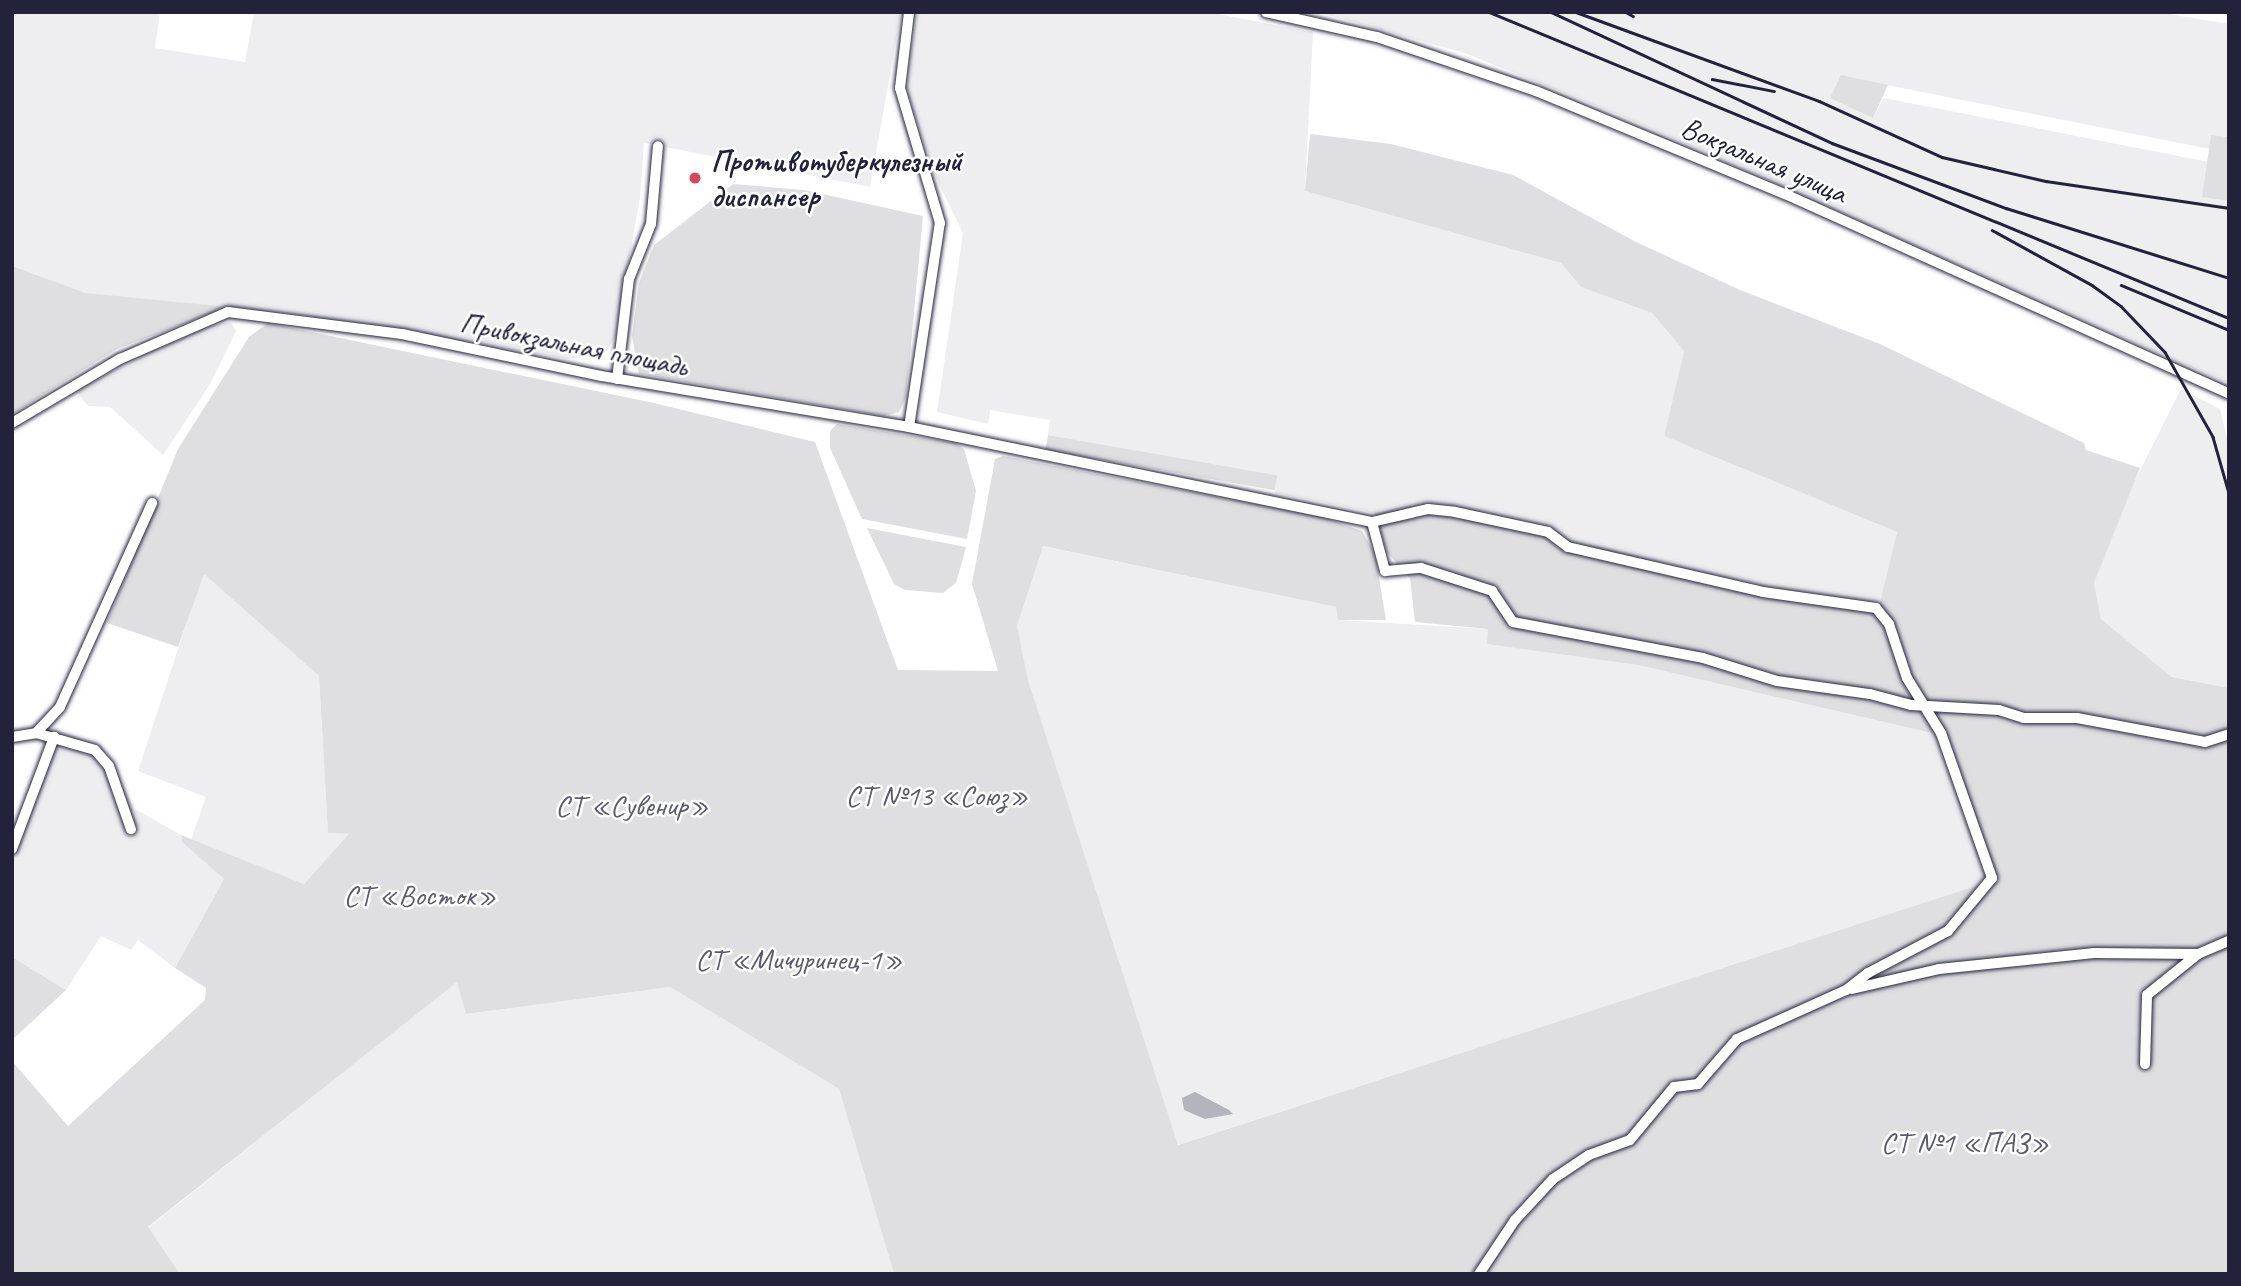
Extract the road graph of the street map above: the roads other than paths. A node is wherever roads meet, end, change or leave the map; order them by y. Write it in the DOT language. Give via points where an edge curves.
graph roads {
  1 [pos="909,12"];
  2 [pos="1265,12"];
  3 [pos="658,146"];
  4 [pos="617,379"];
  5 [pos="2229,394"];
  6 [pos="12,422"];
  7 [pos="909,427"];
  8 [pos="152,503"];
  9 [pos="1372,522"];
  10 [pos="1923,705"];
  11 [pos="36,733"];
  12 [pos="2229,734"];
  13 [pos="12,737"];
  14 [pos="54,737"];
  15 [pos="131,829"];
  16 [pos="12,849"];
  17 [pos="2229,940"];
  18 [pos="2198,954"];
  19 [pos="1846,990"];
  20 [pos="2144,1064"];
  21 [pos="1479,1274"];
  1 -- 7 [label="street" via="900,88 940,223"];
  2 -- 5 [label="street, Вокзальная улица" via="1377,37 1536,91 1785,194"];
  3 -- 4 [label="street" via="651,224 629,279"];
  4 -- 6 [label="street, Привокзальная площадь" via="402,334 228,312 120,359"];
  4 -- 7 [label="street, Привокзальная площадь"];
  7 -- 9 [label="street, Привокзальная площадь"];
  8 -- 11 [label="street" via="60,707"];
  9 -- 10 [label="street" via="1385,570 1421,568 1492,591 1513,622 1703,658 1777,681"];
  9 -- 10 [label="street" via="1428,509 1455,512 1548,532 1568,547 1593,549 1763,592 1876,608 1889,624 1907,678"];
  10 -- 12 [label="street" via="1998,710 2024,718 2077,718 2206,742"];
  10 -- 19 [label="street" via="1941,733 1992,878 1948,931 1868,972"];
  11 -- 13 [label="street"];
  11 -- 14 [label="street"];
  14 -- 15 [label="street" via="95,750 109,766"];
  14 -- 16 [label="street"];
  17 -- 18 [label="street"];
  18 -- 19 [label="street" via="2094,953 1939,970"];
  18 -- 20 [label="street" via="2147,995"];
  19 -- 21 [label="street" via="1737,1039 1698,1084 1674,1087 1630,1140 1589,1154 1553,1179 1514,1220"];
}
